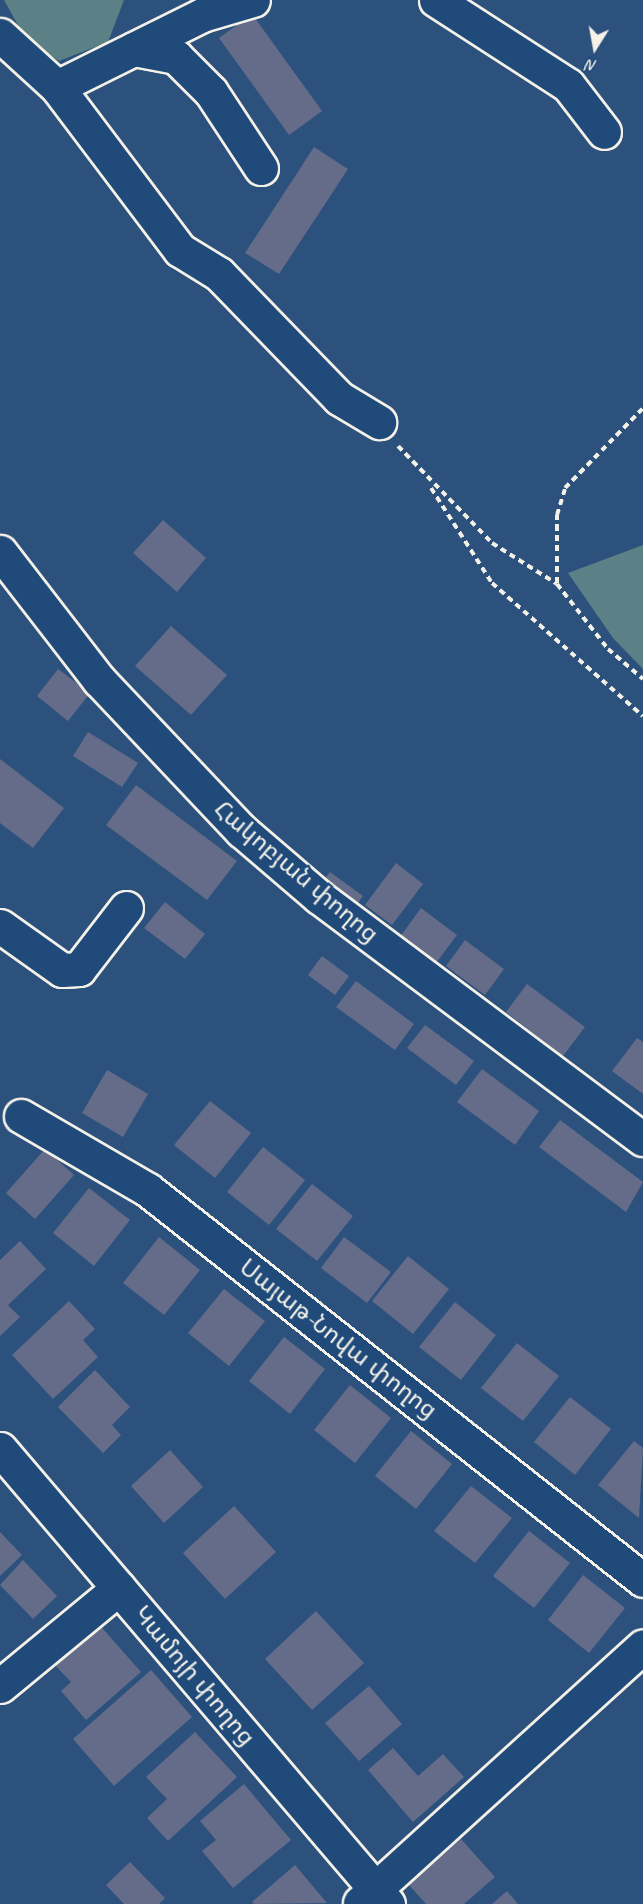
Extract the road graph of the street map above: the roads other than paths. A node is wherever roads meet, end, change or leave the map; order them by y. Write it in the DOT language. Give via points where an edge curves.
graph roads {
  1 [pos="253,0"];
  2 [pos="436,0"];
  3 [pos="0,34"];
  4 [pos="134,49"];
  5 [pos="57,87"];
  6 [pos="604,132"];
  7 [pos="261,168"];
  8 [pos="379,422"];
  9 [pos="0,552"];
  10 [pos="126,908"];
  11 [pos="0,926"];
  12 [pos="21,1116"];
  13 [pos="643,1139"];
  14 [pos="0,1449"];
  15 [pos="643,1580"];
  16 [pos="119,1588"];
  17 [pos="643,1646"];
  18 [pos="0,1686"];
  19 [pos="374,1899"];
  1 -- 4 [label="street" via="202,15"];
  2 -- 6 [label="street" via="568,85"];
  3 -- 5 [label="street"];
  4 -- 5 [label="street"];
  4 -- 7 [label="street" via="176,57 211,92"];
  5 -- 8 [label="street" via="180,250 219,274 339,398"];
  9 -- 13 [label="street, Հակոբյան փողոց" via="99,680 242,831 328,904"];
  10 -- 11 [label="street" via="79,969 62,970"];
  12 -- 15 [label="street, Սայաթ-Նովա փողոց" via="148,1190"];
  14 -- 16 [label="street, Կամոյի փողոց"];
  16 -- 18 [label="street"];
  16 -- 19 [label="street, Կամոյի փողոց"];
  17 -- 19 [label="street"];
}
